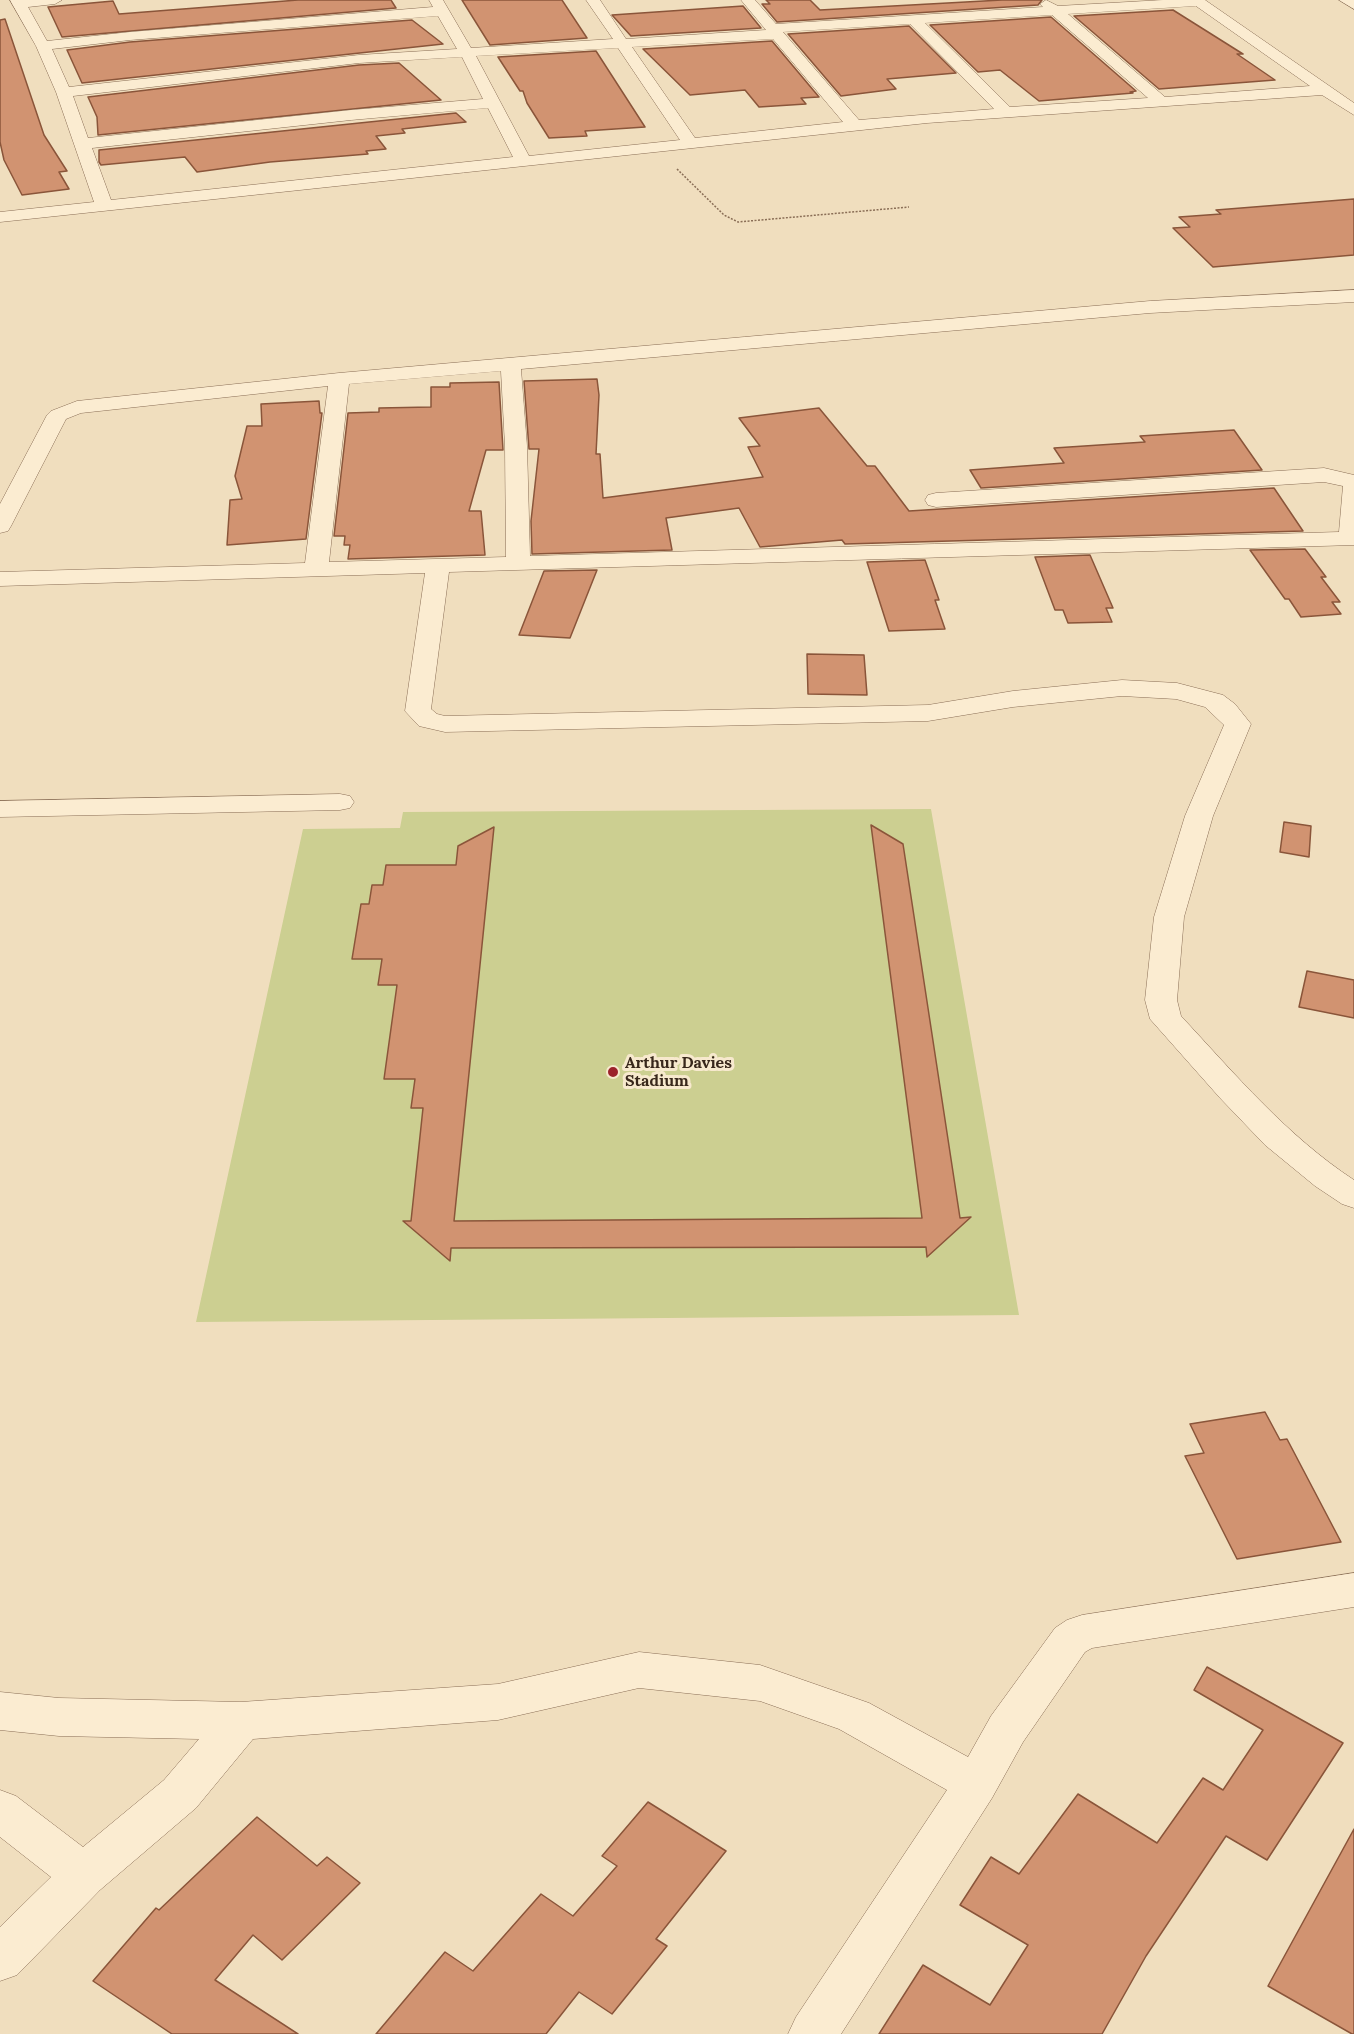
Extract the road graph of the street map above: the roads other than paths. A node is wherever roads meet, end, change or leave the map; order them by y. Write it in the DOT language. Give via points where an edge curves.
graph roads {
  1 [pos="55,0"];
  2 [pos="593,0"];
  3 [pos="748,0"];
  4 [pos="1041,0"];
  5 [pos="1346,0"];
  6 [pos="1198,1"];
  7 [pos="1354,5"];
  8 [pos="439,6"];
  9 [pos="895,7"];
  10 [pos="17,8"];
  11 [pos="1054,10"];
  12 [pos="911,20"];
  13 [pos="775,31"];
  14 [pos="625,44"];
  15 [pos="43,46"];
  16 [pos="467,53"];
  17 [pos="1354,88"];
  18 [pos="1325,90"];
  19 [pos="64,92"];
  20 [pos="1161,100"];
  21 [pos="493,103"];
  22 [pos="1354,110"];
  23 [pos="1005,111"];
  24 [pos="854,125"];
  25 [pos="690,143"];
  26 [pos="81,144"];
  27 [pos="523,160"];
  28 [pos="104,206"];
  29 [pos="0,217"];
  30 [pos="1354,296"];
  31 [pos="511,365"];
  32 [pos="339,379"];
  33 [pos="1354,483"];
  34 [pos="936,500"];
  35 [pos="0,526"];
  36 [pos="1352,538"];
  37 [pos="518,564"];
  38 [pos="438,567"];
  39 [pos="316,571"];
  40 [pos="0,579"];
  41 [pos="340,802"];
  42 [pos="0,809"];
  43 [pos="1354,1196"];
  44 [pos="1354,1590"];
  45 [pos="0,1711"];
  46 [pos="241,1721"];
  47 [pos="976,1784"];
  48 [pos="0,1810"];
  49 [pos="84,1875"];
  50 [pos="0,1959"];
  51 [pos="813,2034"];
  1 -- 10 [label="street"];
  2 -- 14 [label="street"];
  3 -- 13 [label="street"];
  4 -- 11 [label="street"];
  5 -- 7 [label="street"];
  6 -- 11 [label="street"];
  6 -- 18 [label="street"];
  8 -- 15 [label="street"];
  8 -- 16 [label="street"];
  9 -- 12 [label="street"];
  10 -- 15 [label="street"];
  11 -- 12 [label="street"];
  11 -- 20 [label="street"];
  12 -- 13 [label="street"];
  12 -- 23 [label="street"];
  13 -- 14 [label="street"];
  13 -- 24 [label="street"];
  14 -- 16 [label="street"];
  14 -- 25 [label="street"];
  15 -- 19 [label="street"];
  16 -- 19 [label="street" via="304,65"];
  16 -- 21 [label="street"];
  17 -- 18 [label="street"];
  18 -- 20 [label="street"];
  18 -- 22 [label="street"];
  19 -- 26 [label="street"];
  20 -- 23 [label="street"];
  21 -- 26 [label="street"];
  21 -- 27 [label="street"];
  23 -- 24 [label="street"];
  24 -- 25 [label="street"];
  25 -- 27 [label="street"];
  26 -- 28 [label="street"];
  27 -- 28 [label="street"];
  28 -- 29 [label="street"];
  30 -- 31 [label="street" via="1083,313"];
  31 -- 32 [label="street"];
  31 -- 37 [label="street"];
  32 -- 35 [label="street" via="107,402 66,410 58,415"];
  32 -- 39 [label="street"];
  33 -- 34 [label="street" via="1324,475"];
  33 -- 36 [label="street"];
  36 -- 37 [label="street"];
  37 -- 38 [label="street"];
  38 -- 39 [label="street"];
  38 -- 43 [label="street" via="418,711 428,720 445,724 928,713 1013,699 1122,688 1177,691 1214,701 1238,724 1199,816 1169,917 1161,1000 1166,1019 1289,1149"];
  39 -- 40 [label="street"];
  41 -- 42 [label="street"];
  44 -- 47 [label="street" via="1082,1632 1070,1640 1007,1729"];
  45 -- 46 [label="street" via="59,1717"];
  46 -- 47 [label="street" via="498,1702 639,1670 760,1683 854,1716"];
  46 -- 49 [label="street" via="180,1794"];
  47 -- 51 [label="street"];
  48 -- 49 [label="street"];
  49 -- 50 [label="street"];
}
